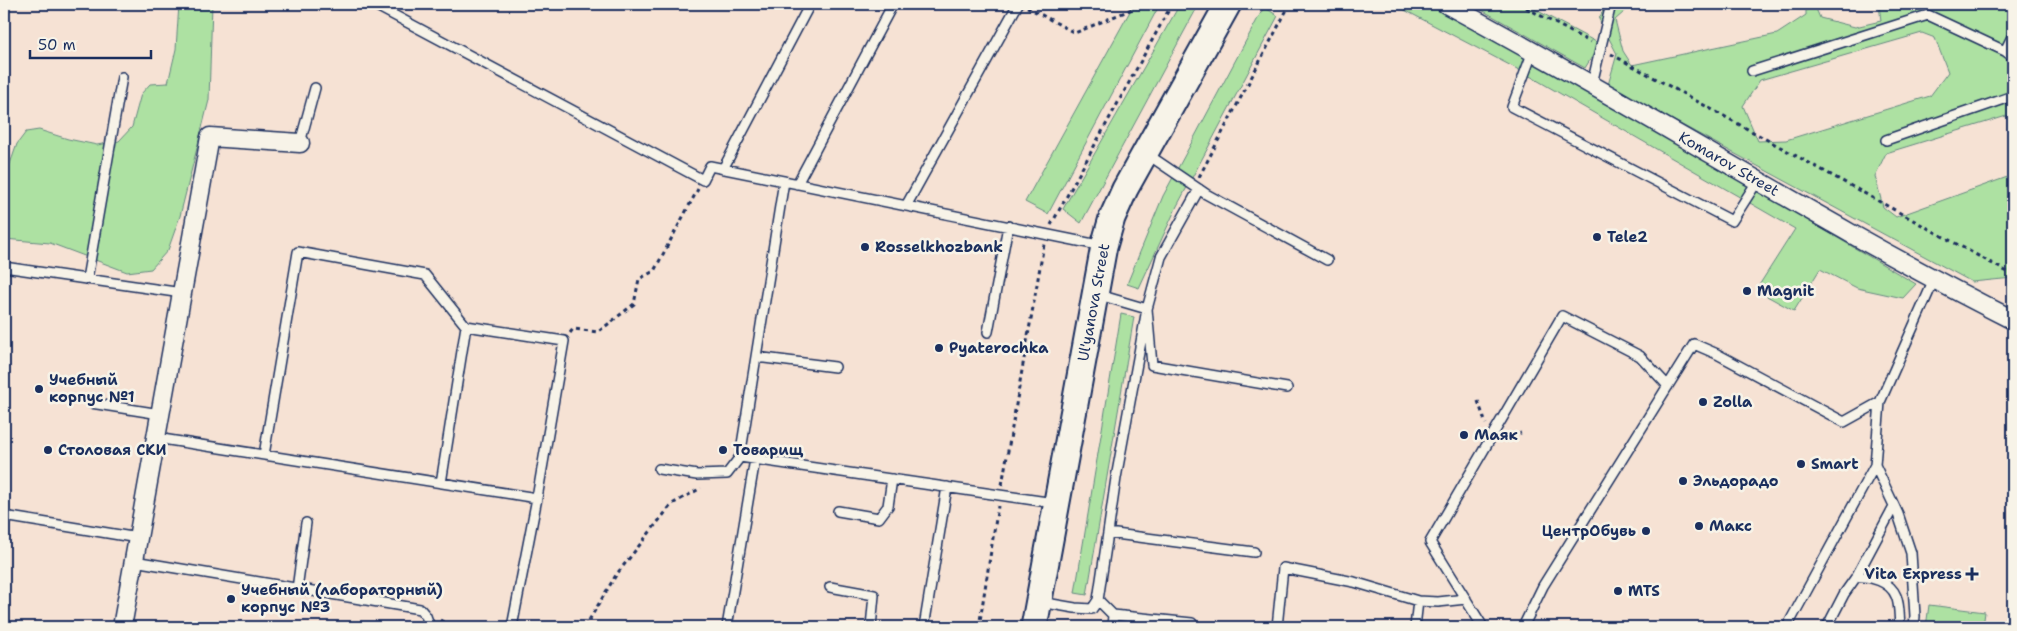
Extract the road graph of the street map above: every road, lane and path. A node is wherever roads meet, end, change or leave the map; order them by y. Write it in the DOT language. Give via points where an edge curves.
graph roads {
  1 [pos="373,4"];
  2 [pos="810,4"];
  3 [pos="893,4"];
  4 [pos="1019,4"];
  5 [pos="1144,4"];
  6 [pos="1172,4"];
  7 [pos="1228,4"];
  8 [pos="1290,4"];
  9 [pos="1446,4"];
  10 [pos="1520,4"];
  11 [pos="1611,4"];
  12 [pos="2013,35"];
  13 [pos="1601,48"];
  14 [pos="1533,50"];
  15 [pos="2005,51"];
  16 [pos="2013,56"];
  17 [pos="1752,71"];
  18 [pos="122,78"];
  19 [pos="1592,84"];
  20 [pos="315,88"];
  21 [pos="2013,96"];
  22 [pos="1886,140"];
  23 [pos="300,143"];
  24 [pos="1145,153"];
  25 [pos="724,169"];
  26 [pos="703,180"];
  27 [pos="1758,180"];
  28 [pos="784,182"];
  29 [pos="797,184"];
  30 [pos="1196,188"];
  31 [pos="906,206"];
  32 [pos="1008,226"];
  33 [pos="1046,234"];
  34 [pos="1104,246"];
  35 [pos="1327,260"];
  36 [pos="4,267"];
  37 [pos="2013,275"];
  38 [pos="87,279"];
  39 [pos="1934,280"];
  40 [pos="182,293"];
  41 [pos="1096,294"];
  42 [pos="1147,309"];
  43 [pos="2013,320"];
  44 [pos="466,326"];
  45 [pos="988,332"];
  46 [pos="564,341"];
  47 [pos="756,357"];
  48 [pos="835,366"];
  49 [pos="1668,386"];
  50 [pos="1287,388"];
  51 [pos="1880,402"];
  52 [pos="92,403"];
  53 [pos="160,414"];
  54 [pos="156,438"];
  55 [pos="264,455"];
  56 [pos="740,457"];
  57 [pos="755,459"];
  58 [pos="1875,465"];
  59 [pos="659,469"];
  60 [pos="727,474"];
  61 [pos="892,479"];
  62 [pos="441,483"];
  63 [pos="948,487"];
  64 [pos="1000,495"];
  65 [pos="537,498"];
  66 [pos="1057,504"];
  67 [pos="1894,506"];
  68 [pos="838,511"];
  69 [pos="4,516"];
  70 [pos="306,523"];
  71 [pos="1108,533"];
  72 [pos="138,538"];
  73 [pos="1254,552"];
  74 [pos="134,561"];
  75 [pos="1856,577"];
  76 [pos="830,587"];
  77 [pos="297,589"];
  78 [pos="1466,599"];
  79 [pos="1098,600"];
  80 [pos="1039,601"];
  81 [pos="1418,601"];
  82 [pos="1112,616"];
  83 [pos="1192,623"];
  84 [pos="122,627"];
  85 [pos="430,627"];
  86 [pos="512,627"];
  87 [pos="585,627"];
  88 [pos="727,627"];
  89 [pos="871,627"];
  90 [pos="924,627"];
  91 [pos="979,627"];
  92 [pos="1034,627"];
  93 [pos="1112,627"];
  94 [pos="1277,627"];
  95 [pos="1415,627"];
  96 [pos="1483,627"];
  97 [pos="1523,627"];
  98 [pos="1787,627"];
  99 [pos="1827,627"];
  100 [pos="1900,627"];
  101 [pos="1914,627"];
  1 -- 26 [label="lane"];
  2 -- 25 [label="lane"];
  3 -- 29 [label="lane"];
  4 -- 5 [label="path" via="1075,33"];
  4 -- 31 [label="lane"];
  6 -- 33 [label="path"];
  7 -- 24 [label="main road, Ul'yanova Street"];
  8 -- 30 [label="path"];
  9 -- 14 [label="street, Komarov Street"];
  10 -- 13 [label="path"];
  11 -- 13 [label="lane"];
  12 -- 15 [label="lane"];
  13 -- 19 [label="lane"];
  13 -- 37 [label="path"];
  14 -- 19 [label="street, Komarov Street"];
  14 -- 27 [label="lane" via="1512,107 1732,221"];
  15 -- 16 [label="lane"];
  15 -- 17 [label="lane" via="1928,16"];
  18 -- 38 [label="lane"];
  19 -- 27 [label="street, Komarov Street"];
  20 -- 23 [label="lane"];
  21 -- 22 [label="lane"];
  23 -- 40 [label="street" via="210,136"];
  24 -- 30 [label="lane"];
  24 -- 34 [label="main road, Ul'yanova Street" via="1112,218"];
  25 -- 26 [label="lane" via="710,166"];
  25 -- 28 [label="lane"];
  26 -- 46 [label="path" via="654,271 638,279 634,304 598,332 573,329"];
  27 -- 39 [label="street, Komarov Street"];
  28 -- 29 [label="lane"];
  28 -- 47 [label="lane"];
  29 -- 31 [label="lane"];
  30 -- 35 [label="lane"];
  30 -- 42 [label="lane" via="1161,257"];
  31 -- 32 [label="lane"];
  32 -- 33 [label="lane"];
  32 -- 45 [label="lane"];
  33 -- 34 [label="lane"];
  33 -- 64 [label="path"];
  34 -- 41 [label="main road, Ul'yanova Street"];
  36 -- 38 [label="lane"];
  38 -- 40 [label="lane"];
  39 -- 43 [label="street, Komarov Street"];
  39 -- 51 [label="lane"];
  40 -- 53 [label="street"];
  41 -- 42 [label="lane"];
  41 -- 66 [label="main road, Ul'yanova Street"];
  42 -- 50 [label="lane" via="1152,365"];
  42 -- 71 [label="lane"];
  44 -- 46 [label="lane"];
  44 -- 55 [label="lane" via="425,275 298,252"];
  44 -- 62 [label="lane"];
  46 -- 65 [label="lane"];
  47 -- 48 [label="lane"];
  47 -- 56 [label="lane"];
  49 -- 51 [label="lane" via="1694,344 1844,422"];
  49 -- 78 [label="lane" via="1640,356 1562,316 1430,542"];
  49 -- 97 [label="lane" via="1543,586"];
  51 -- 58 [label="lane"];
  52 -- 53 [label="lane"];
  53 -- 54 [label="street"];
  54 -- 55 [label="lane"];
  54 -- 72 [label="street"];
  55 -- 62 [label="lane"];
  56 -- 57 [label="lane"];
  56 -- 60 [label="lane"];
  57 -- 61 [label="lane"];
  57 -- 88 [label="lane"];
  58 -- 67 [label="lane"];
  58 -- 98 [label="lane"];
  59 -- 60 [label="lane" via="697,475"];
  60 -- 87 [label="path" via="672,504 616,575"];
  61 -- 63 [label="lane"];
  61 -- 68 [label="lane" via="888,506 879,518"];
  62 -- 65 [label="lane"];
  63 -- 64 [label="lane"];
  63 -- 90 [label="lane"];
  64 -- 66 [label="lane"];
  64 -- 91 [label="path"];
  65 -- 86 [label="lane"];
  66 -- 80 [label="main road, Ul'yanova Street"];
  67 -- 75 [label="lane"];
  67 -- 101 [label="lane" via="1910,554"];
  69 -- 72 [label="lane"];
  70 -- 77 [label="lane"];
  71 -- 73 [label="lane"];
  71 -- 79 [label="lane"];
  72 -- 74 [label="street"];
  74 -- 77 [label="lane"];
  74 -- 84 [label="street"];
  75 -- 99 [label="lane"];
  75 -- 100 [label="lane" via="1865,576 1882,582 1896,595"];
  76 -- 89 [label="lane" via="874,595"];
  77 -- 85 [label="lane" via="420,610"];
  78 -- 81 [label="lane"];
  78 -- 96 [label="lane"];
  79 -- 80 [label="lane" via="1092,609"];
  79 -- 82 [label="lane"];
  80 -- 92 [label="main road, Ul'yanova Street"];
  81 -- 94 [label="lane" via="1354,582 1283,568"];
  81 -- 95 [label="lane"];
  82 -- 83 [label="lane"];
  82 -- 93 [label="lane"];
}
